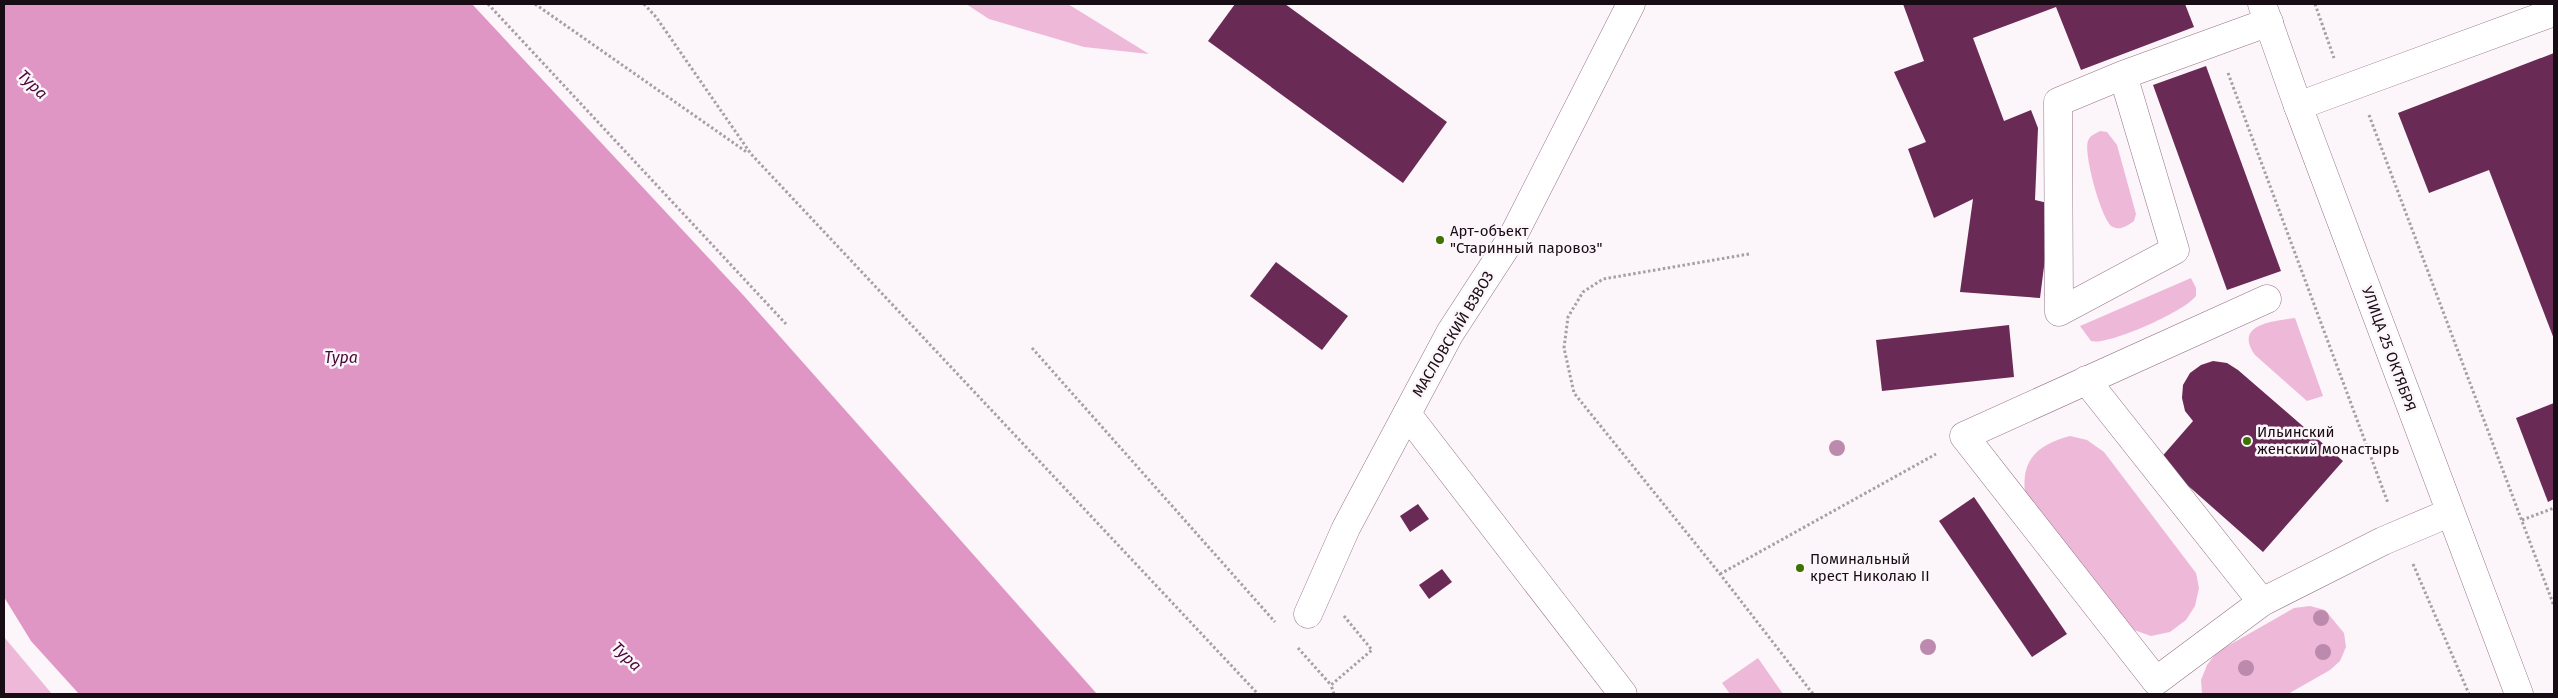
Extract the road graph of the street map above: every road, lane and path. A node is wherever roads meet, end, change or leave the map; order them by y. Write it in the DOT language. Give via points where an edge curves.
graph roads {
  1 [pos="488,4"];
  2 [pos="534,4"];
  3 [pos="644,4"];
  4 [pos="1631,4"];
  5 [pos="2315,4"];
  6 [pos="2554,12"];
  7 [pos="2265,13"];
  8 [pos="2216,40"];
  9 [pos="2123,75"];
  10 [pos="2345,88"];
  11 [pos="2298,106"];
  12 [pos="751,154"];
  13 [pos="1749,254"];
  14 [pos="2267,299"];
  15 [pos="786,324"];
  16 [pos="1032,348"];
  17 [pos="2086,380"];
  18 [pos="1407,414"];
  19 [pos="1912,468"];
  20 [pos="2554,508"];
  21 [pos="2449,513"];
  22 [pos="2522,520"];
  23 [pos="2400,534"];
  24 [pos="1720,574"];
  25 [pos="2262,602"];
  26 [pos="2554,606"];
  27 [pos="1308,614"];
  28 [pos="1279,626"];
  29 [pos="1292,641"];
  30 [pos="1331,684"];
  31 [pos="1258,694"];
  32 [pos="1623,694"];
  33 [pos="1813,694"];
  34 [pos="2469,694"];
  35 [pos="2519,694"];
  1 -- 15 [label="path"];
  2 -- 12 [label="path"];
  3 -- 12 [label="path"];
  4 -- 18 [label="street, МАСЛОВСКИЙ ВЗВОЗ" via="1513,236 1450,333"];
  5 -- 10 [label="path"];
  6 -- 10 [label="street"];
  7 -- 8 [label="street"];
  7 -- 11 [label="street, УЛИЦА 25 ОКТЯБРЯ"];
  8 -- 9 [label="street"];
  8 -- 23 [label="path"];
  9 -- 9 [label="street" via="2175,250 2059,312 2058,102"];
  10 -- 11 [label="street"];
  10 -- 22 [label="path" via="2367,110"];
  11 -- 21 [label="street, УЛИЦА 25 ОКТЯБРЯ"];
  12 -- 31 [label="path"];
  13 -- 24 [label="path" via="1604,279 1583,292 1568,317 1564,348 1574,394"];
  14 -- 17 [label="street"];
  16 -- 28 [label="path"];
  17 -- 25 [label="street"];
  17 -- 25 [label="street" via="1964,436 2156,681"];
  18 -- 27 [label="street, МАСЛОВСКИЙ ВЗВОЗ" via="1346,528"];
  18 -- 32 [label="street"];
  19 -- 24 [label="path"];
  20 -- 22 [label="path"];
  21 -- 23 [label="street"];
  21 -- 35 [label="street, УЛИЦА 25 ОКТЯБРЯ"];
  22 -- 26 [label="path"];
  23 -- 25 [label="street"];
  23 -- 34 [label="path"];
  24 -- 33 [label="path"];
  29 -- 30 [label="path"];
}
